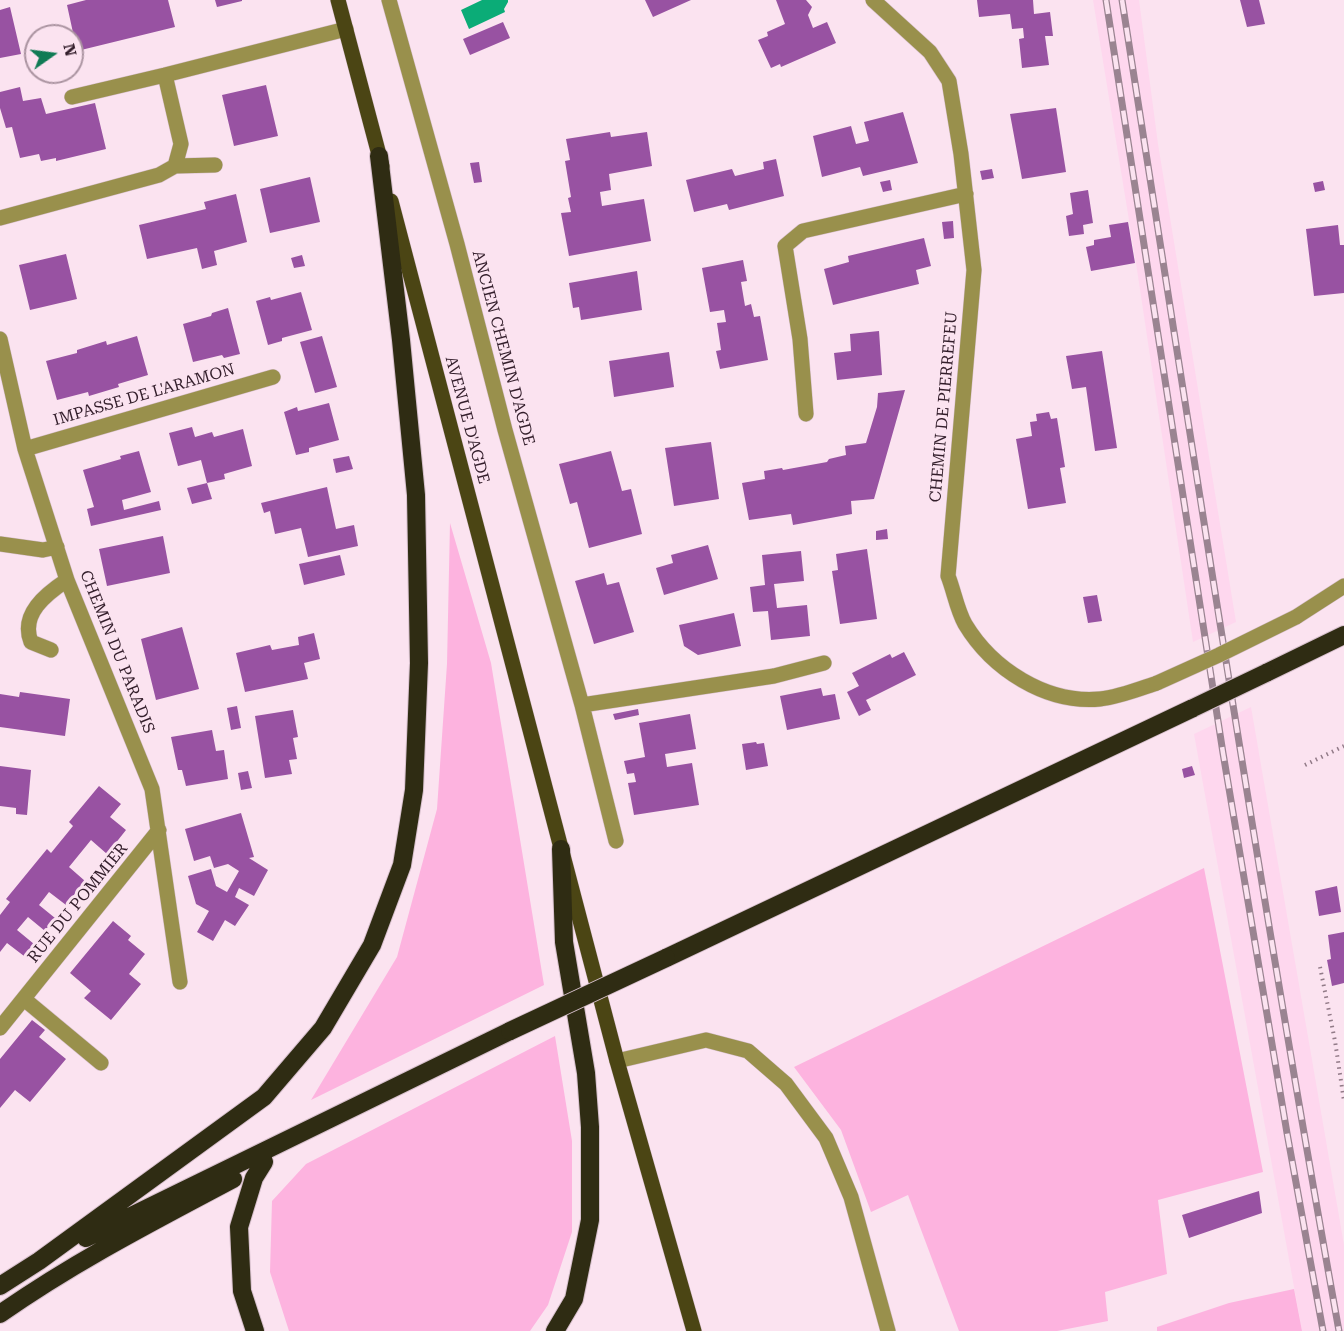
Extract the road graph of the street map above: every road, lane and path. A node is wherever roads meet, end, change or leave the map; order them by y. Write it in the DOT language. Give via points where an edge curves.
graph roads {
  1 [pos="338,0"];
  2 [pos="389,0"];
  3 [pos="873,0"];
  4 [pos="346,29"];
  5 [pos="165,75"];
  6 [pos="72,97"];
  7 [pos="379,156"];
  8 [pos="215,165"];
  9 [pos="175,166"];
  10 [pos="966,194"];
  11 [pos="0,218"];
  12 [pos="0,339"];
  13 [pos="273,377"];
  14 [pos="806,414"];
  15 [pos="25,449"];
  16 [pos="0,544"];
  17 [pos="57,547"];
  18 [pos="66,580"];
  19 [pos="1344,586"];
  20 [pos="1344,635"];
  21 [pos="51,650"];
  22 [pos="824,663"];
  23 [pos="582,705"];
  24 [pos="1344,746"];
  25 [pos="1305,765"];
  26 [pos="159,830"];
  27 [pos="616,841"];
  28 [pos="561,849"];
  29 [pos="1320,967"];
  30 [pos="180,982"];
  31 [pos="24,999"];
  32 [pos="0,1028"];
  33 [pos="617,1061"];
  34 [pos="101,1063"];
  35 [pos="1344,1101"];
  36 [pos="306,1133"];
  37 [pos="264,1162"];
  38 [pos="39,1261"];
  39 [pos="0,1286"];
  40 [pos="0,1314"];
  41 [pos="255,1331"];
  42 [pos="555,1331"];
  43 [pos="694,1331"];
  44 [pos="888,1331"];
  1 -- 4 [label="main road, AVENUE D'AGDE"];
  2 -- 23 [label="street, ANCIEN CHEMIN D'AGDE"];
  3 -- 10 [label="street, CHEMIN DE PIERREFEU" via="930,52 949,81"];
  4 -- 5 [label="street"];
  4 -- 7 [label="main road, AVENUE D'AGDE"];
  5 -- 6 [label="street"];
  5 -- 9 [label="street" via="181,144"];
  7 -- 28 [label="main road, AVENUE D'AGDE"];
  7 -- 38 [label="highway" via="416,495 419,663 414,790 402,865 372,945 329,1019 264,1097"];
  8 -- 9 [label="street"];
  9 -- 11 [label="street" via="159,175"];
  10 -- 14 [label="street" via="803,231 785,246 800,339"];
  10 -- 19 [label="street, CHEMIN DE PIERREFEU, bridge" via="974,270 948,576 964,623 988,654 1023,682 1068,698 1099,699 1126,694 1219,656 1296,617"];
  12 -- 15 [label="street, CHEMIN DU PARADIS"];
  13 -- 15 [label="street, IMPASSE DE L'ARAMON"];
  15 -- 17 [label="street, CHEMIN DU PARADIS"];
  16 -- 17 [label="street" via="43,550"];
  17 -- 18 [label="street, CHEMIN DU PARADIS"];
  18 -- 21 [label="street" via="47,594 28,620 31,642"];
  18 -- 26 [label="street, CHEMIN DU PARADIS" via="152,789"];
  20 -- 36 [label="highway, bridge" via="510,1031"];
  22 -- 23 [label="street" via="774,676"];
  23 -- 27 [label="street, ANCIEN CHEMIN D'AGDE"];
  24 -- 25 [label="path"];
  26 -- 30 [label="street, CHEMIN DU PARADIS"];
  26 -- 31 [label="street, RUE DU POMMIER"];
  28 -- 33 [label="main road, AVENUE D'AGDE"];
  28 -- 42 [label="highway" via="564,942 586,1073 590,1220 574,1299"];
  29 -- 35 [label="path"];
  31 -- 32 [label="street, RUE DU POMMIER"];
  31 -- 34 [label="street"];
  33 -- 43 [label="main road, AVENUE D'AGDE"];
  33 -- 44 [label="street" via="706,1040 748,1051 786,1084 826,1138 847,1187"];
  36 -- 37 [label="highway"];
  36 -- 38 [label="highway"];
  37 -- 40 [label="highway" via="120,1239"];
  37 -- 41 [label="highway" via="254,1178 239,1227 242,1291"];
  38 -- 39 [label="highway"];
}
